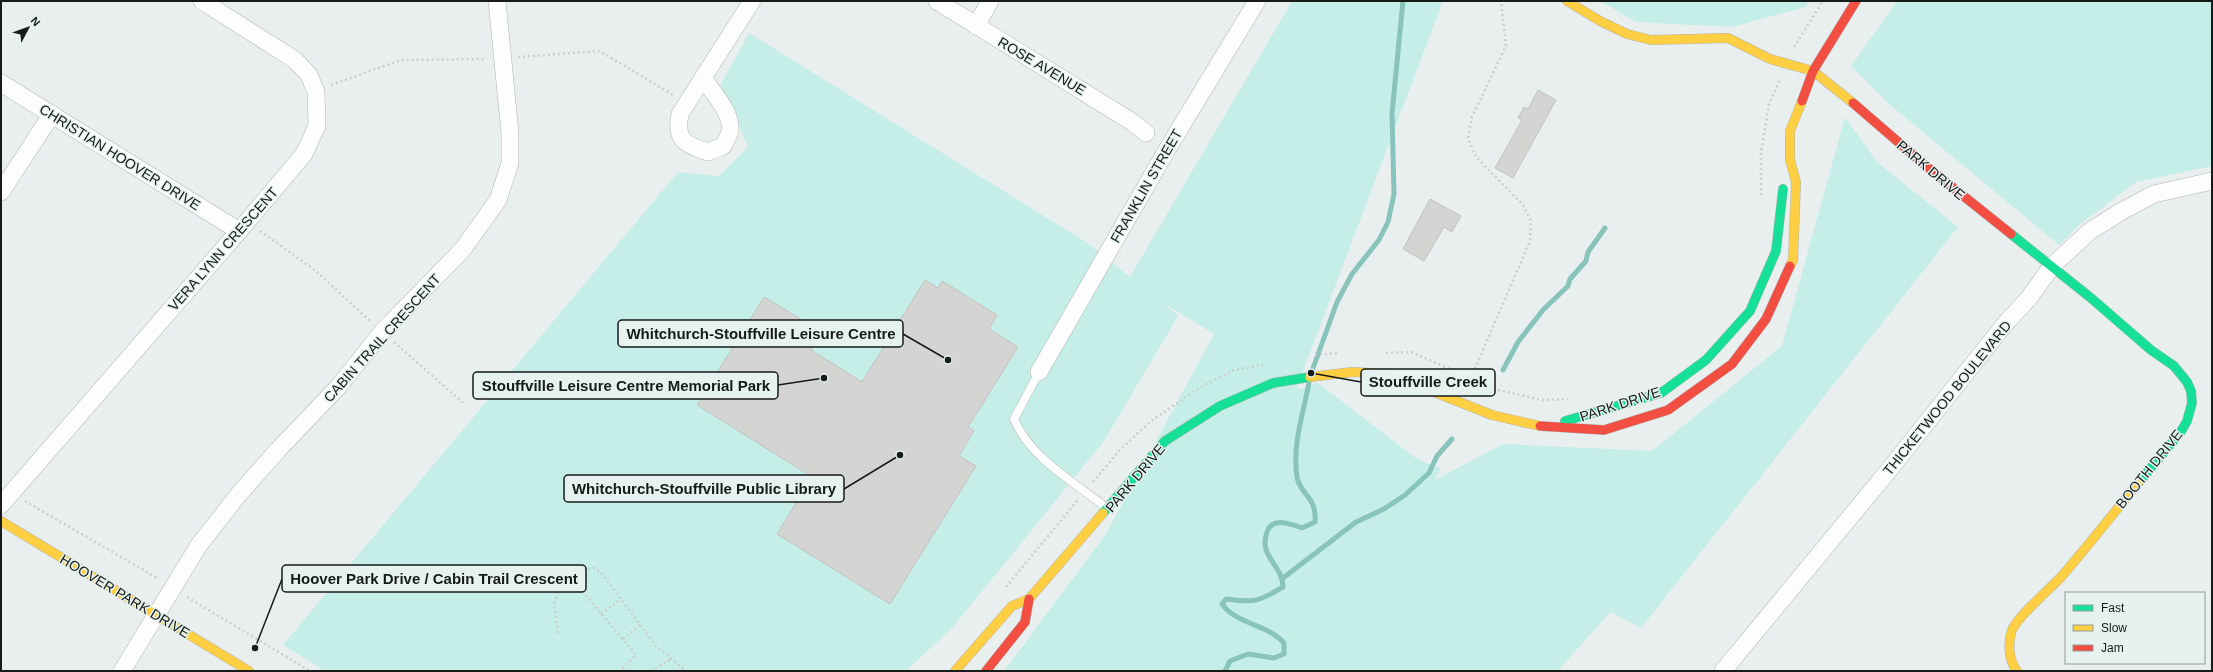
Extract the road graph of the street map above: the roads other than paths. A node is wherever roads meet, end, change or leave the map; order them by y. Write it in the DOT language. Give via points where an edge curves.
graph roads {
  1 [pos="202,1"];
  2 [pos="497,1"];
  3 [pos="752,1"];
  4 [pos="936,1"];
  5 [pos="990,1"];
  6 [pos="1257,1"];
  7 [pos="1567,1"];
  8 [pos="1856,1"];
  9 [pos="976,26"];
  10 [pos="1813,71"];
  11 [pos="703,78"];
  12 [pos="1,83"];
  13 [pos="52,114"];
  14 [pos="1146,133"];
  15 [pos="1790,160"];
  16 [pos="2212,181"];
  17 [pos="1,192"];
  18 [pos="243,226"];
  19 [pos="2052,266"];
  20 [pos="1039,372"];
  21 [pos="1542,426"];
  22 [pos="6,499"];
  23 [pos="1108,508"];
  24 [pos="1,521"];
  25 [pos="1029,599"];
  26 [pos="156,615"];
  27 [pos="122,671"];
  28 [pos="249,671"];
  29 [pos="956,671"];
  30 [pos="986,671"];
  31 [pos="1723,671"];
  32 [pos="2017,671"];
  1 -- 18 [label="street, VERA LYNN CRESCENT" via="295,60 309,75 316,92 317,126 304,154"];
  2 -- 26 [label="street, CABIN TRAIL CRESCENT" via="510,133 510,163 498,200 463,249 382,332 340,386 239,494 198,546"];
  3 -- 11 [label="street"];
  4 -- 9 [label="street, ROSE AVENUE"];
  5 -- 9 [label="street"];
  6 -- 20 [label="street, FRANKLIN STREET" via="1164,154"];
  7 -- 10 [label="street" via="1627,34 1651,40 1728,38 1770,59"];
  8 -- 10 [label="street, PARK DRIVE"];
  9 -- 14 [label="street, ROSE AVENUE"];
  10 -- 15 [label="street, PARK DRIVE" via="1790,131"];
  10 -- 19 [label="street, PARK DRIVE" via="1926,166"];
  12 -- 13 [label="street, CHRISTIAN HOOVER DRIVE"];
  13 -- 17 [label="street"];
  13 -- 18 [label="street, CHRISTIAN HOOVER DRIVE"];
  15 -- 21 [label="street, PARK DRIVE" via="1784,178 1776,251 1750,311 1706,360 1661,393 1594,414"];
  15 -- 21 [label="street, PARK DRIVE" via="1796,182 1793,260 1766,319 1732,364 1668,410 1604,430"];
  16 -- 19 [label="street, THICKETWOOD BOULEVARD" via="2154,194 2129,207 2090,231"];
  18 -- 22 [label="street, VERA LYNN CRESCENT"];
  19 -- 31 [label="street, THICKETWOOD BOULEVARD" via="2029,298"];
  19 -- 32 [label="street, BOOTH DRIVE" via="2151,350 2174,366 2187,382 2192,404 2180,433 2060,578 2035,602 2011,632 2009,653"];
  20 -- 23 [label="lane" via="1014,419 1020,433 1032,450"];
  21 -- 23 [label="street, PARK DRIVE" via="1492,415 1389,374 1352,372 1299,378 1273,383 1220,406 1165,441"];
  23 -- 25 [label="street, PARK DRIVE"];
  24 -- 26 [label="street, HOOVER PARK DRIVE"];
  25 -- 29 [label="street, PARK DRIVE" via="1012,606"];
  25 -- 30 [label="street" via="1025,622"];
  26 -- 27 [label="street, CABIN TRAIL CRESCENT"];
  26 -- 28 [label="street, HOOVER PARK DRIVE"];
}
